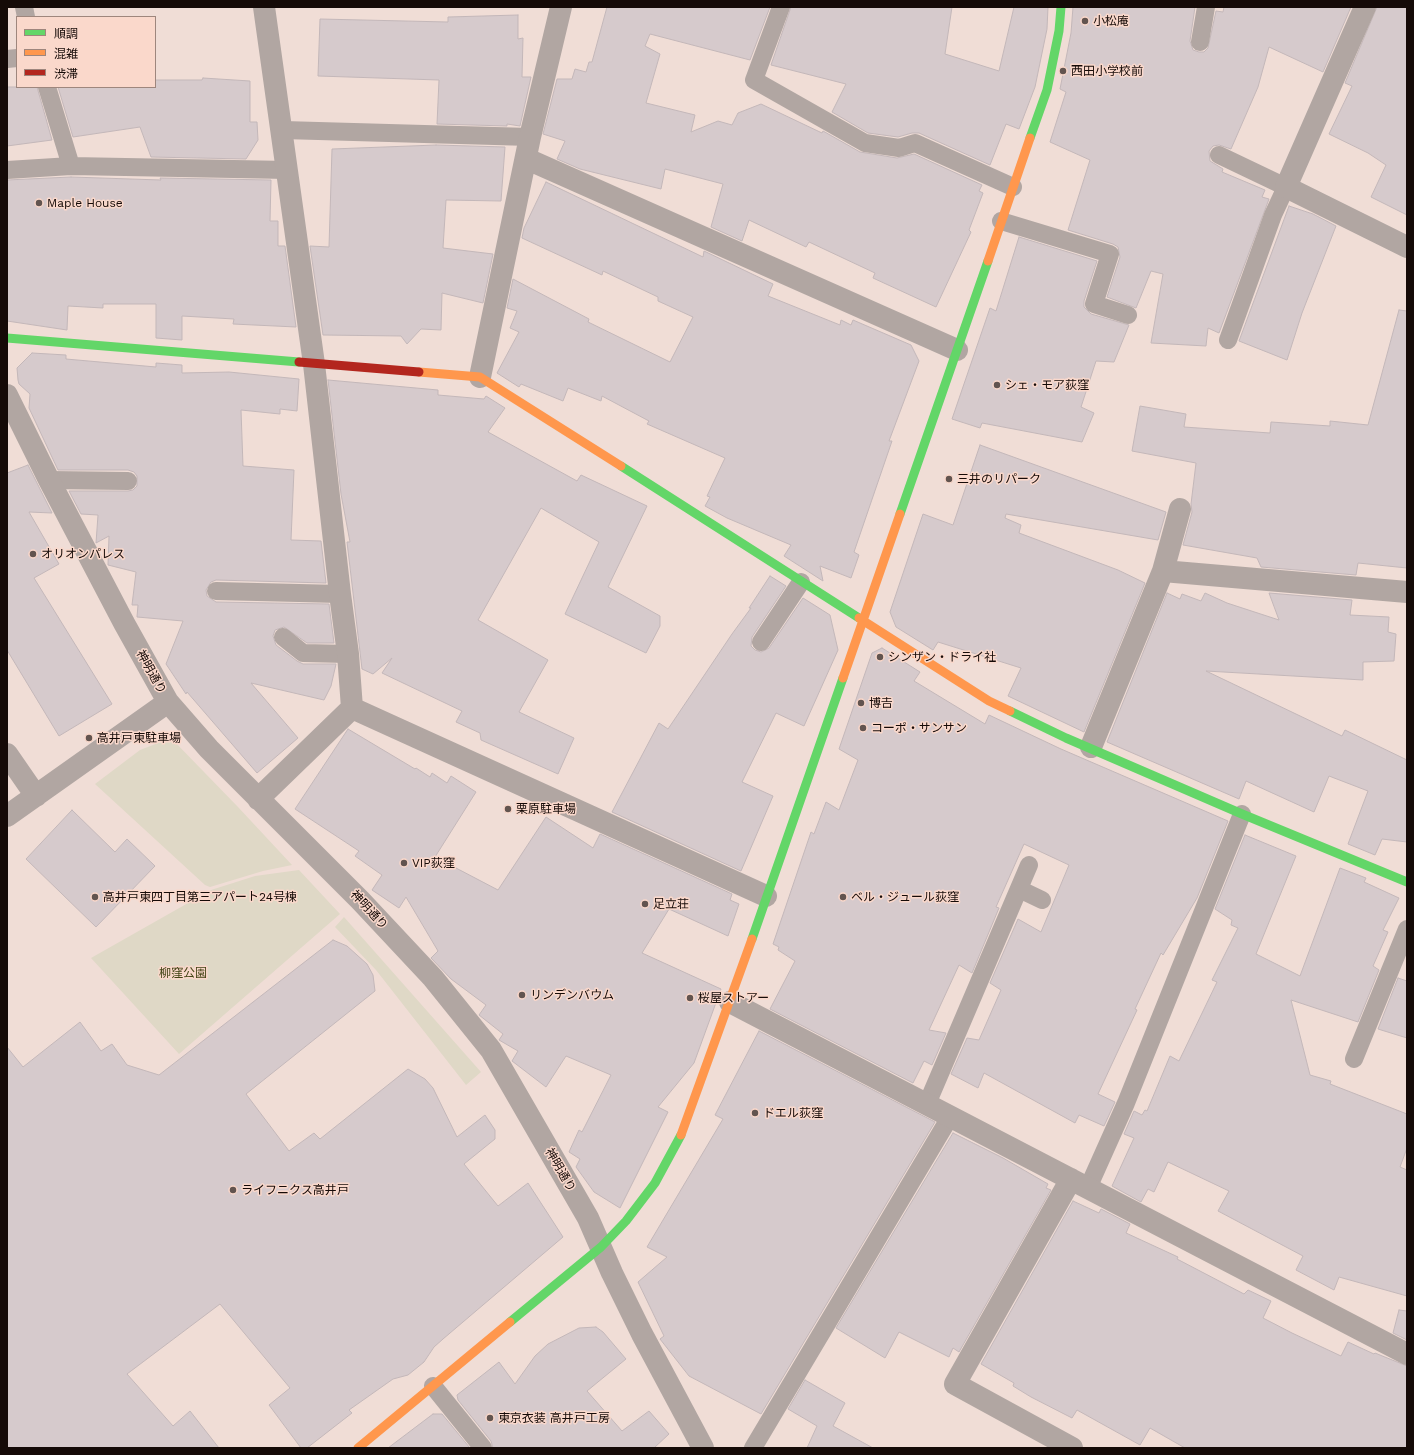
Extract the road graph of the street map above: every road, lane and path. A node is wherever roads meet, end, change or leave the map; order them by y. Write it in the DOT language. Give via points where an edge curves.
graph roads {
  1 [pos="264,7"];
  2 [pos="561,7"];
  3 [pos="781,7"];
  4 [pos="1061,7"];
  5 [pos="1206,7"];
  6 [pos="1365,7"];
  7 [pos="1200,42"];
  8 [pos="47,88"];
  9 [pos="283,130"];
  10 [pos="530,137"];
  11 [pos="1219,155"];
  12 [pos="527,159"];
  13 [pos="71,166"];
  14 [pos="7,170"];
  15 [pos="288,170"];
  16 [pos="1013,186"];
  17 [pos="1286,187"];
  18 [pos="1002,221"];
  19 [pos="1407,247"];
  20 [pos="1128,315"];
  21 [pos="7,338"];
  22 [pos="1228,340"];
  23 [pos="957,350"];
  24 [pos="314,364"];
  25 [pos="480,377"];
  26 [pos="7,395"];
  27 [pos="49,480"];
  28 [pos="128,481"];
  29 [pos="1180,509"];
  30 [pos="1163,571"];
  31 [pos="801,582"];
  32 [pos="216,591"];
  33 [pos="1407,592"];
  34 [pos="340,594"];
  35 [pos="863,622"];
  36 [pos="283,637"];
  37 [pos="761,642"];
  38 [pos="348,654"];
  39 [pos="168,702"];
  40 [pos="352,708"];
  41 [pos="1091,747"];
  42 [pos="7,754"];
  43 [pos="36,796"];
  44 [pos="258,799"];
  45 [pos="1242,814"];
  46 [pos="7,816"];
  47 [pos="1029,865"];
  48 [pos="1407,882"];
  49 [pos="1019,889"];
  50 [pos="766,896"];
  51 [pos="1042,900"];
  52 [pos="1407,929"];
  53 [pos="730,1002"];
  54 [pos="1354,1059"];
  55 [pos="927,1104"];
  56 [pos="950,1116"];
  57 [pos="1079,1184"];
  58 [pos="601,1247"];
  59 [pos="1407,1354"];
  60 [pos="433,1386"];
  61 [pos="358,1448"];
  62 [pos="483,1448"];
  63 [pos="702,1448"];
  64 [pos="753,1448"];
  65 [pos="1072,1448"];
  1 -- 9 [label="street"];
  2 -- 10 [label="street"];
  3 -- 16 [label="lane" via="754,80 865,143 899,148 915,143"];
  4 -- 16 [label="street" via="1059,31 1047,90"];
  5 -- 7 [label="lane"];
  6 -- 17 [label="street"];
  8 -- 13 [label="lane"];
  9 -- 10 [label="lane"];
  9 -- 15 [label="street"];
  10 -- 12 [label="street"];
  11 -- 17 [label="lane"];
  12 -- 23 [label="street"];
  12 -- 25 [label="street"];
  13 -- 14 [label="lane"];
  13 -- 15 [label="lane"];
  15 -- 24 [label="street"];
  16 -- 18 [label="street"];
  17 -- 19 [label="street"];
  17 -- 22 [label="lane" via="1273,215"];
  18 -- 20 [label="lane" via="1110,254 1094,304"];
  18 -- 23 [label="street"];
  21 -- 24 [label="street"];
  23 -- 35 [label="street"];
  24 -- 25 [label="street"];
  24 -- 34 [label="street"];
  25 -- 31 [label="street"];
  26 -- 27 [label="street, 神明通り"];
  27 -- 28 [label="lane"];
  27 -- 39 [label="street, 神明通り"];
  29 -- 30 [label="street"];
  30 -- 33 [label="street"];
  30 -- 41 [label="street"];
  31 -- 35 [label="street"];
  31 -- 37 [label="lane"];
  32 -- 34 [label="lane"];
  34 -- 38 [label="street"];
  35 -- 41 [label="street" via="989,701 1066,738"];
  35 -- 50 [label="street"];
  36 -- 38 [label="lane" via="303,653"];
  38 -- 40 [label="street"];
  39 -- 43 [label="street"];
  39 -- 44 [label="street, 神明通り"];
  40 -- 44 [label="street"];
  40 -- 50 [label="street"];
  41 -- 45 [label="street"];
  42 -- 43 [label="street"];
  43 -- 46 [label="street"];
  44 -- 58 [label="street, 神明通り" via="360,900 427,973 491,1050 588,1218"];
  45 -- 48 [label="street"];
  45 -- 57 [label="lane" via="1126,1102"];
  47 -- 49 [label="lane"];
  49 -- 51 [label="lane"];
  49 -- 55 [label="lane"];
  50 -- 53 [label="street"];
  52 -- 54 [label="lane"];
  53 -- 55 [label="street"];
  53 -- 58 [label="street" via="680,1137 655,1183 626,1221"];
  55 -- 56 [label="street"];
  56 -- 57 [label="street"];
  56 -- 64 [label="lane"];
  57 -- 59 [label="street"];
  57 -- 65 [label="street" via="955,1384"];
  58 -- 60 [label="street"];
  58 -- 63 [label="street, 神明通り" via="642,1334"];
  60 -- 61 [label="street"];
  60 -- 62 [label="lane"];
}
